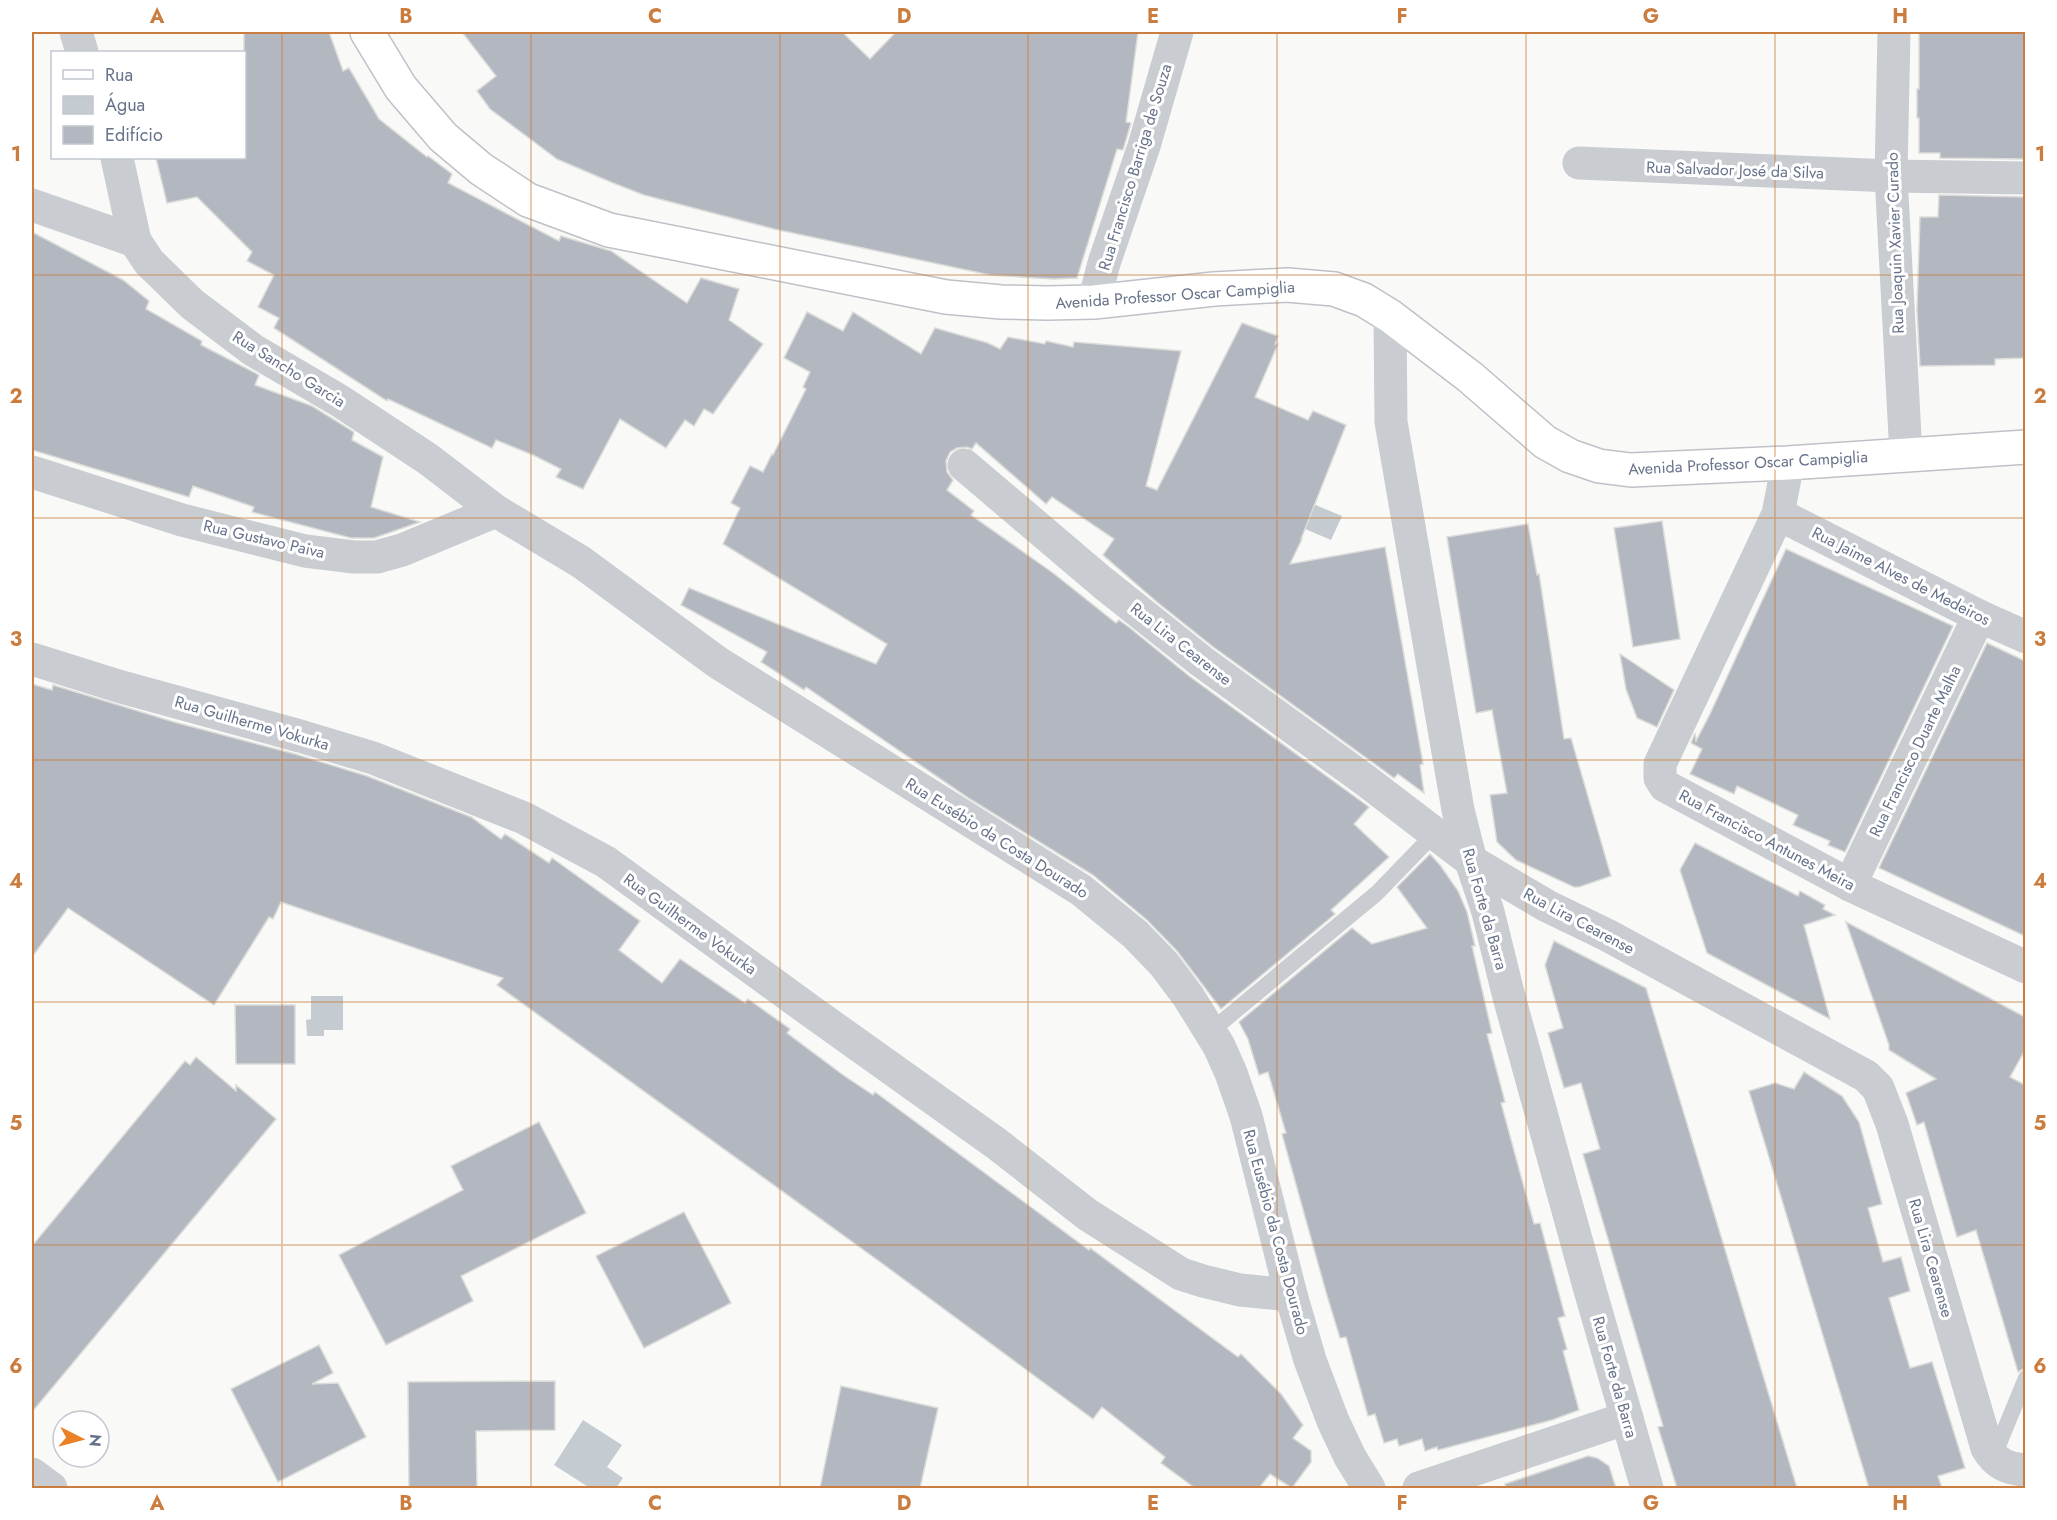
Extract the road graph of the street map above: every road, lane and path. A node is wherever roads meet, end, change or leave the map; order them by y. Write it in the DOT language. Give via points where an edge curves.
graph roads {
  1 [pos="76,32"];
  2 [pos="367,32"];
  3 [pos="1177,32"];
  4 [pos="1894,32"];
  5 [pos="82,51"];
  6 [pos="117,159"];
  7 [pos="1579,164"];
  8 [pos="1891,176"];
  9 [pos="2025,178"];
  10 [pos="32,205"];
  11 [pos="135,240"];
  12 [pos="1094,302"];
  13 [pos="1389,316"];
  14 [pos="2025,447"];
  15 [pos="1906,455"];
  16 [pos="1788,463"];
  17 [pos="964,465"];
  18 [pos="32,472"];
  19 [pos="496,511"];
  20 [pos="1778,514"];
  21 [pos="1979,616"];
  22 [pos="2025,637"];
  23 [pos="32,659"];
  24 [pos="1435,833"];
  25 [pos="1471,861"];
  26 [pos="1850,885"];
  27 [pos="2025,967"];
  28 [pos="1211,1031"];
  29 [pos="1291,1295"];
  30 [pos="2025,1378"];
  31 [pos="1627,1418"];
  32 [pos="1993,1458"];
  33 [pos="2025,1470"];
  34 [pos="32,1474"];
  35 [pos="51,1488"];
  36 [pos="1370,1488"];
  37 [pos="1419,1488"];
  38 [pos="1647,1488"];
  1 -- 5 [label="street"];
  2 -- 12 [label="street, Avenida Professor Oscar Campiglia" via="401,88 443,137 528,200 568,215 609,230 946,297 1001,302"];
  3 -- 12 [label="street, Rua Francisco Barriga de Souza"];
  4 -- 8 [label="street, Rua Joaquin Xavier Curado"];
  6 -- 11 [label="street, Rua Sancho Garcia"];
  7 -- 8 [label="street, Rua Salvador José da Silva"];
  8 -- 9 [label="street, Rua Salvador José da Silva"];
  8 -- 15 [label="street, Rua Joaquin Xavier Curado"];
  10 -- 11 [label="street"];
  11 -- 19 [label="street, Rua Sancho Garcia" via="149,262 192,304 253,350 428,459"];
  12 -- 13 [label="street, Avenida Professor Oscar Campiglia" via="1287,285 1334,289 1364,300"];
  13 -- 16 [label="street, Avenida Professor Oscar Campiglia" via="1470,377 1545,442 1570,456 1599,466 1630,470"];
  13 -- 25 [label="street, Rua Forte da Barra" via="1391,422 1458,810"];
  14 -- 15 [label="street, Avenida Professor Oscar Campiglia"];
  15 -- 16 [label="street, Avenida Professor Oscar Campiglia"];
  16 -- 20 [label="street, Rua Francisco Antunes Meira"];
  17 -- 24 [label="street, Rua Lira Cearense" via="1201,661"];
  18 -- 19 [label="street, Rua Gustavo Paiva" via="182,520 305,550 354,557 377,557 402,550"];
  19 -- 28 [label="street, Rua Eusébio da Costa Dourado" via="581,562 717,662 1081,890 1135,934 1164,964"];
  20 -- 21 [label="street, Rua Jaime Alves de Medeiros"];
  20 -- 26 [label="street, Rua Francisco Antunes Meira" via="1660,764 1660,778 1665,786"];
  21 -- 22 [label="street, Rua Jaime Alves de Medeiros"];
  21 -- 26 [label="street, Rua Francisco Duarte Malha"];
  23 -- 29 [label="street, Rua Guilherme Vokurka" via="373,758 524,818 606,862 997,1144 1088,1215 1181,1274 1240,1290"];
  24 -- 25 [label="street, Rua Lira Cearense"];
  24 -- 28 [label="lane" via="1377,892"];
  25 -- 31 [label="street, Rua Forte da Barra"];
  25 -- 32 [label="street, Rua Lira Cearense" via="1547,906 1849,1065 1878,1088"];
  26 -- 27 [label="street, Rua Francisco Antunes Meira"];
  28 -- 29 [label="street, Rua Eusébio da Costa Dourado" via="1246,1116"];
  29 -- 36 [label="street, Rua Eusébio da Costa Dourado" via="1332,1421"];
  30 -- 32 [label="lane"];
  31 -- 37 [label="street"];
  31 -- 38 [label="street, Rua Forte da Barra"];
  32 -- 33 [label="street" via="2012,1470"];
  34 -- 35 [label="street"];
}
